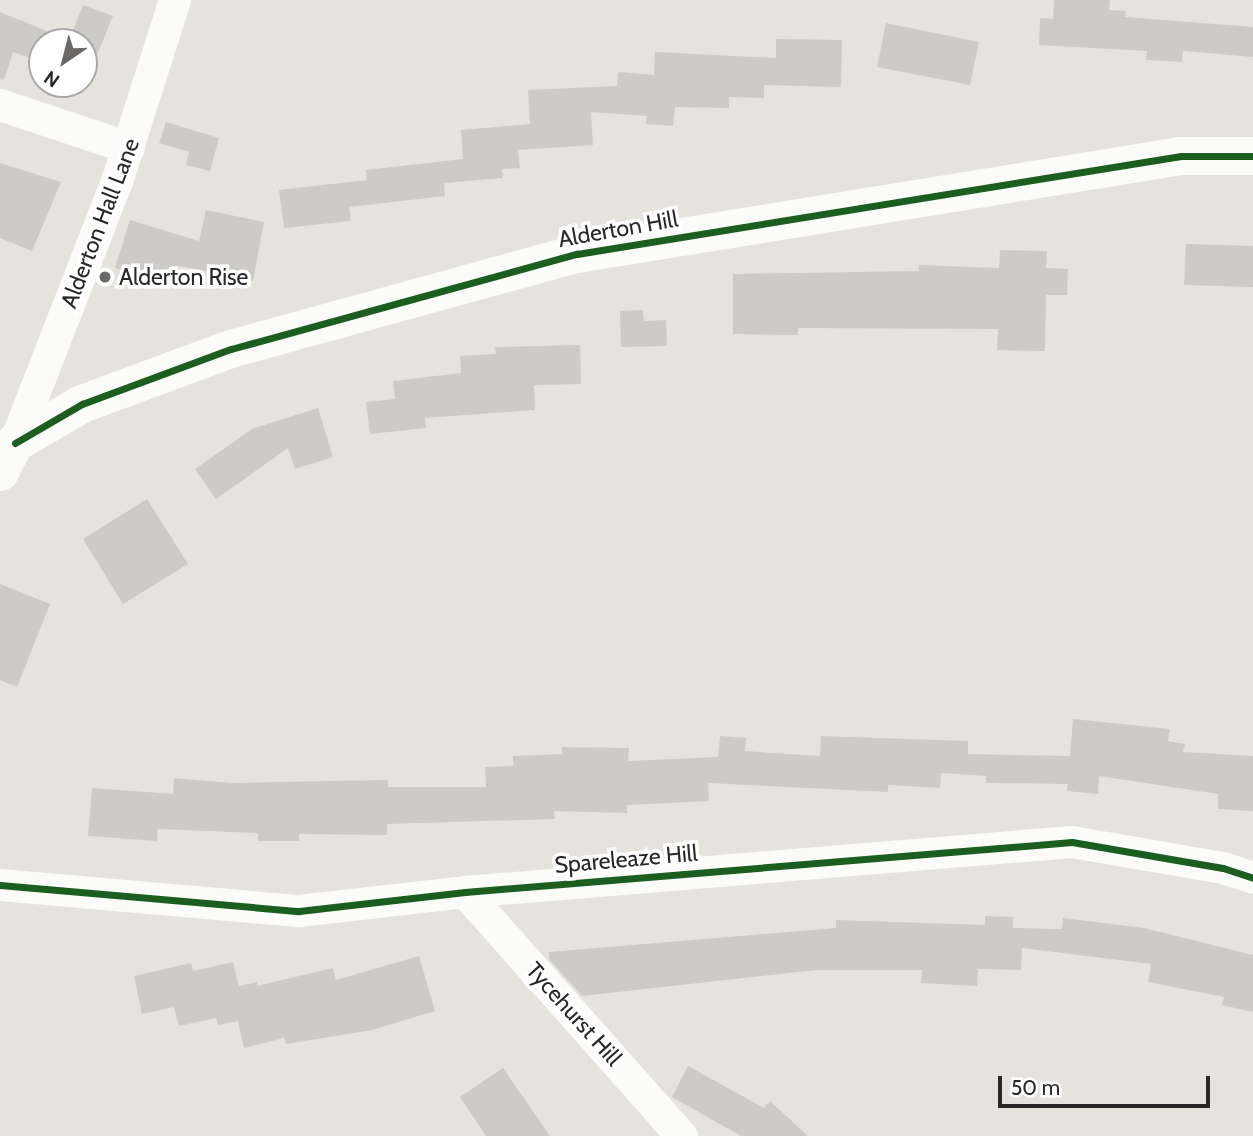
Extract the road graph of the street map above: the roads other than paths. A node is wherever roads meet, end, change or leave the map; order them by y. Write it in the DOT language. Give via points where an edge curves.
graph roads {
  1 [pos="175,0"];
  2 [pos="0,105"];
  3 [pos="129,148"];
  4 [pos="1253,156"];
  5 [pos="8,457"];
  6 [pos="1253,878"];
  7 [pos="0,886"];
  8 [pos="465,892"];
  9 [pos="682,1136"];
  1 -- 3 [label="street, Alderton Hall Lane"];
  2 -- 3 [label="street"];
  3 -- 5 [label="street, Alderton Hall Lane"];
  4 -- 5 [label="street, Alderton Hill" via="1181,156 577,254 231,349 82,404"];
  6 -- 8 [label="street, Spareleaze Hill" via="1223,868 1072,842"];
  7 -- 8 [label="street, Spareleaze Hill" via="299,911"];
  8 -- 9 [label="street, Tycehurst Hill"];
}
